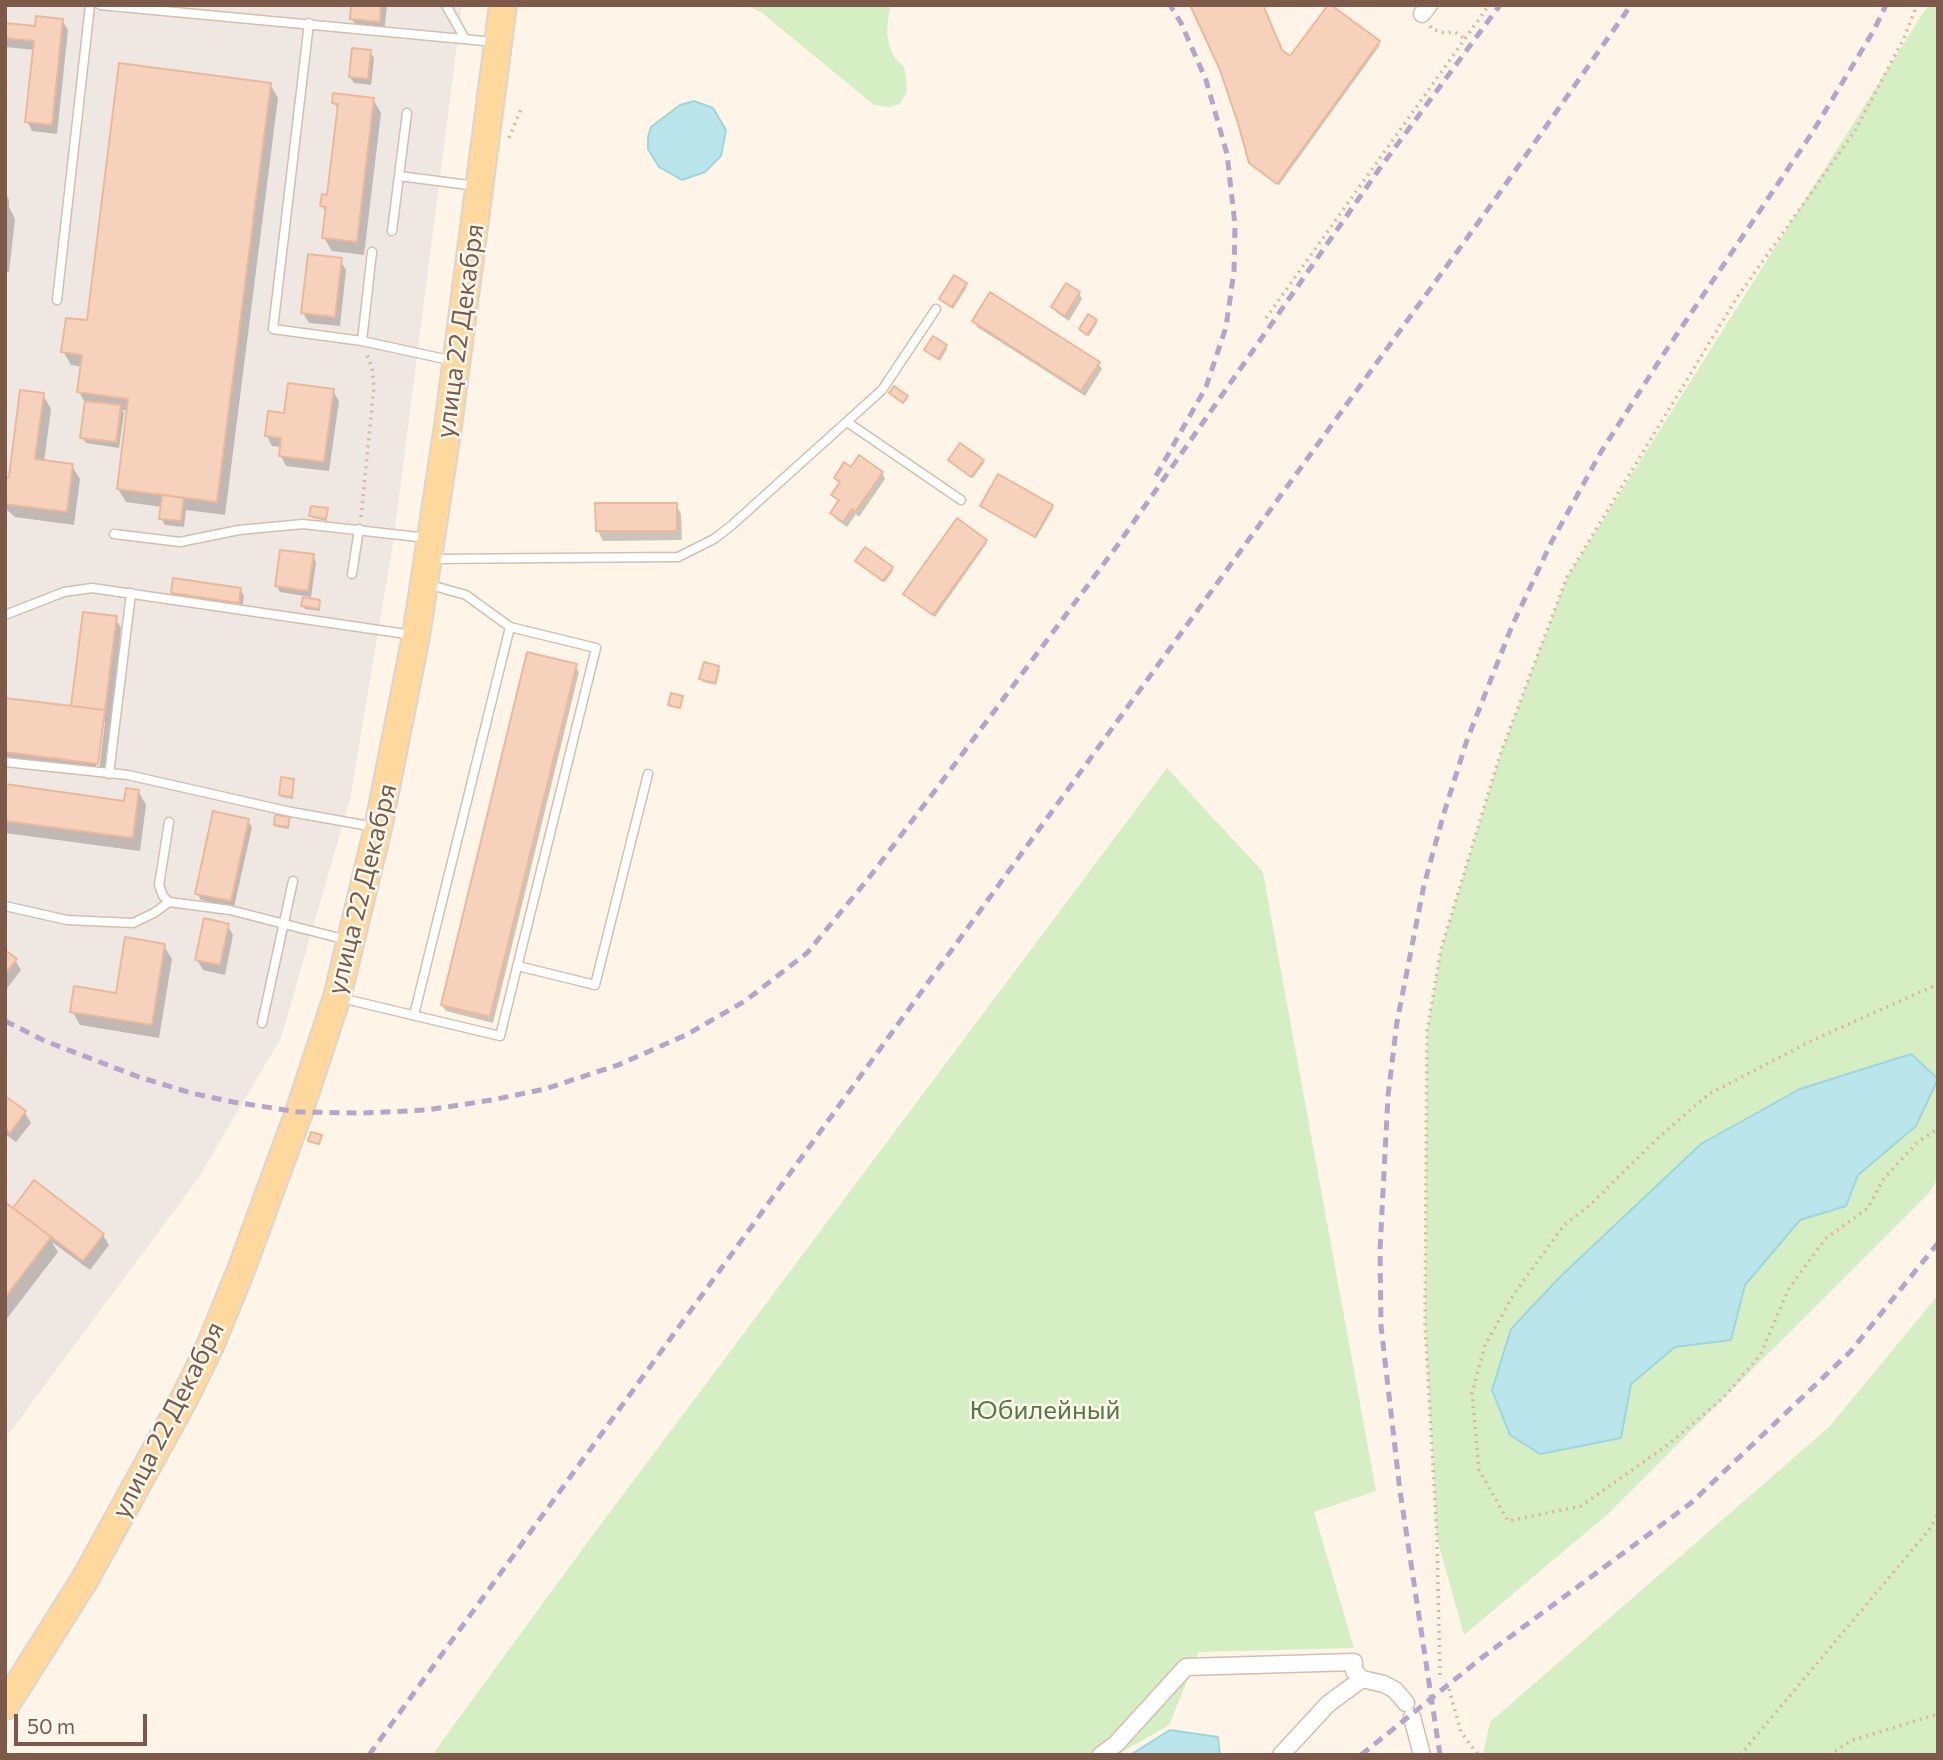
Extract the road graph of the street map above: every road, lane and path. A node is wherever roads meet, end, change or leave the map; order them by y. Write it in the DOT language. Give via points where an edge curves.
graph roads {
  1 [pos="90,5"];
  2 [pos="100,5"];
  3 [pos="446,5"];
  4 [pos="503,5"];
  5 [pos="1489,5"];
  6 [pos="1917,5"];
  7 [pos="1426,10"];
  8 [pos="309,23"];
  9 [pos="466,39"];
  10 [pos="1465,39"];
  11 [pos="498,42"];
  12 [pos="407,113"];
  13 [pos="399,176"];
  14 [pos="480,186"];
  15 [pos="392,231"];
  16 [pos="372,252"];
  17 [pos="57,300"];
  18 [pos="936,309"];
  19 [pos="1266,318"];
  20 [pos="362,341"];
  21 [pos="456,362"];
  22 [pos="848,422"];
  23 [pos="961,500"];
  24 [pos="359,530"];
  25 [pos="114,534"];
  26 [pos="427,561"];
  27 [pos="352,574"];
  28 [pos="131,593"];
  29 [pos="5,615"];
  30 [pos="510,627"];
  31 [pos="416,636"];
  32 [pos="5,762"];
  33 [pos="109,774"];
  34 [pos="648,774"];
  35 [pos="169,822"];
  36 [pos="378,828"];
  37 [pos="293,881"];
  38 [pos="169,902"];
  39 [pos="5,906"];
  40 [pos="284,924"];
  41 [pos="350,941"];
  42 [pos="518,966"];
  43 [pos="1938,982"];
  44 [pos="337,997"];
  45 [pos="414,1015"];
  46 [pos="262,1023"];
  47 [pos="1938,1129"];
  48 [pos="1938,1514"];
  49 [pos="1440,1675"];
  50 [pos="1362,1679"];
  51 [pos="1449,1689"];
  52 [pos="5,1706"];
  53 [pos="1938,1714"];
  54 [pos="1101,1755"];
  55 [pos="1281,1755"];
  56 [pos="1422,1755"];
  57 [pos="1478,1755"];
  58 [pos="1740,1755"];
  59 [pos="1829,1755"];
  1 -- 17 [label="lane"];
  2 -- 8 [label="lane"];
  3 -- 9 [label="lane"];
  4 -- 11 [label="main road, улица 22 Декабря"];
  5 -- 10 [label="path"];
  6 -- 49 [label="path" via="1854,131 1736,299 1567,577 1500,755 1441,949 1427,1031 1425,1324"];
  7 -- 10 [label="path" via="1432,29 1455,32"];
  8 -- 9 [label="lane"];
  8 -- 20 [label="lane" via="273,329"];
  9 -- 11 [label="lane"];
  10 -- 19 [label="path"];
  11 -- 14 [label="main road, улица 22 Декабря"];
  12 -- 13 [label="lane"];
  13 -- 14 [label="lane"];
  13 -- 15 [label="lane"];
  14 -- 21 [label="main road, улица 22 Декабря"];
  16 -- 20 [label="lane"];
  18 -- 22 [label="lane" via="882,390"];
  20 -- 21 [label="lane"];
  20 -- 24 [label="path" via="374,387"];
  21 -- 26 [label="main road, улица 22 Декабря"];
  22 -- 23 [label="lane"];
  22 -- 26 [label="lane" via="732,525 678,557"];
  24 -- 25 [label="lane" via="303,524 180,542"];
  24 -- 26 [label="lane"];
  24 -- 27 [label="lane"];
  26 -- 30 [label="lane"];
  26 -- 31 [label="main road, улица 22 Декабря"];
  28 -- 29 [label="lane" via="92,588 64,592"];
  28 -- 31 [label="lane"];
  28 -- 33 [label="lane"];
  30 -- 42 [label="lane" via="596,648"];
  30 -- 45 [label="lane"];
  31 -- 36 [label="main road, улица 22 Декабря"];
  32 -- 33 [label="lane"];
  33 -- 36 [label="lane"];
  34 -- 42 [label="lane" via="596,985"];
  35 -- 38 [label="lane" via="159,884"];
  36 -- 41 [label="main road, улица 22 Декабря"];
  37 -- 40 [label="lane"];
  38 -- 39 [label="lane" via="133,923 67,920"];
  38 -- 40 [label="lane" via="230,910"];
  40 -- 41 [label="lane"];
  40 -- 46 [label="lane"];
  41 -- 44 [label="main road, улица 22 Декабря"];
  42 -- 45 [label="lane" via="500,1036"];
  43 -- 47 [label="path" via="1709,1094 1564,1226 1514,1294 1485,1345 1472,1394 1479,1470 1508,1521 1581,1506 1669,1444 1724,1396 1761,1354 1788,1290 1825,1239 1868,1208 1884,1178 1919,1140"];
  44 -- 45 [label="lane"];
  44 -- 52 [label="main road, улица 22 Декабря" via="242,1270 210,1346 85,1579"];
  48 -- 58 [label="path"];
  50 -- 54 [label="street" via="1354,1671 1354,1662 1186,1667"];
  50 -- 55 [label="street" via="1328,1704"];
  50 -- 56 [label="street" via="1395,1690 1409,1710"];
  51 -- 57 [label="path" via="1461,1731"];
  53 -- 59 [label="path" via="1853,1740"];
}
